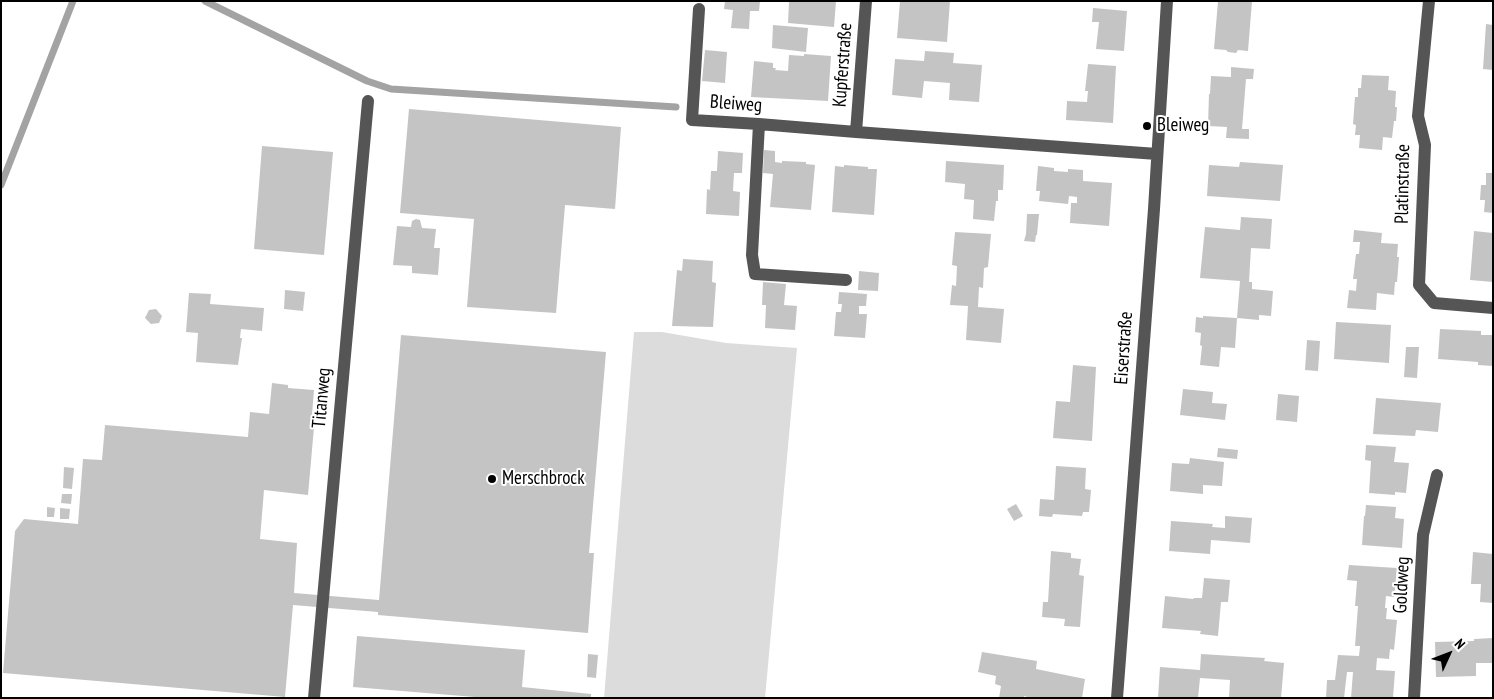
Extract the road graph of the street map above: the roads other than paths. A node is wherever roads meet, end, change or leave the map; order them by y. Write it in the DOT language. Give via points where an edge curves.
graph roads {
  1 [pos="866,1"];
  2 [pos="1167,1"];
  3 [pos="1428,1"];
  4 [pos="699,9"];
  5 [pos="368,101"];
  6 [pos="759,124"];
  7 [pos="856,132"];
  8 [pos="1158,154"];
  9 [pos="846,280"];
  10 [pos="1493,308"];
  11 [pos="1438,475"];
  12 [pos="314,698"];
  13 [pos="1117,698"];
  14 [pos="1414,698"];
  1 -- 7 [label="street, Kupferstraße"];
  2 -- 8 [label="street, Eiserstraße"];
  3 -- 10 [label="street, Platinstraße" via="1418,116 1424,145 1419,285 1434,302"];
  4 -- 6 [label="street, Bleiweg" via="692,120"];
  5 -- 12 [label="street, Titanweg"];
  6 -- 7 [label="street, Bleiweg"];
  6 -- 9 [label="street" via="752,255 755,274"];
  7 -- 8 [label="street, Bleiweg"];
  8 -- 13 [label="street, Eiserstraße"];
  11 -- 14 [label="street, Goldweg" via="1423,535"];
}
